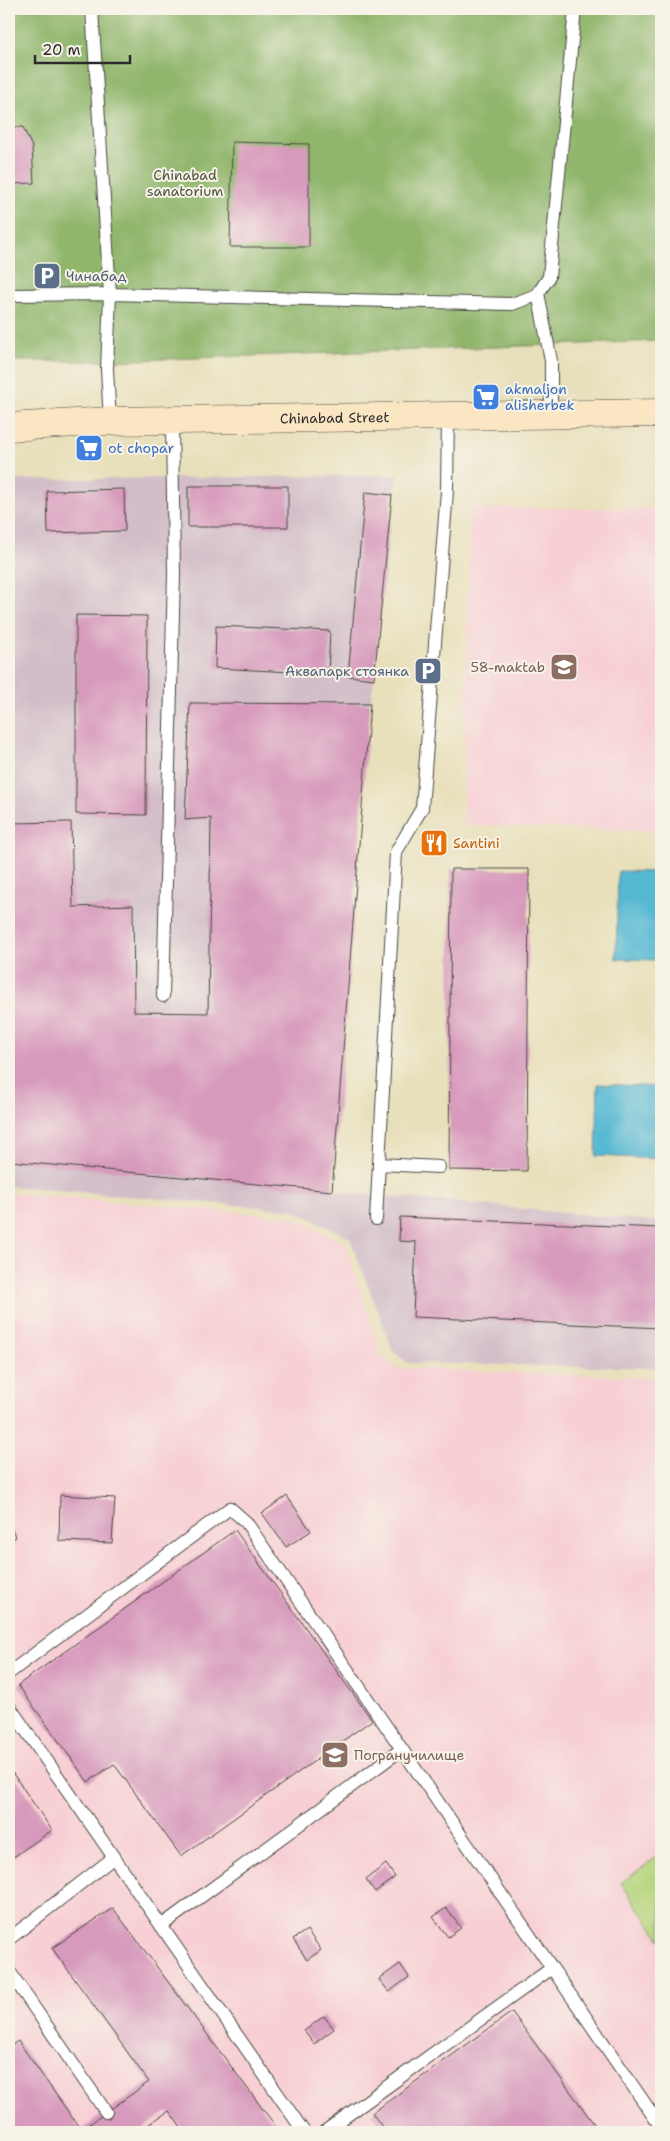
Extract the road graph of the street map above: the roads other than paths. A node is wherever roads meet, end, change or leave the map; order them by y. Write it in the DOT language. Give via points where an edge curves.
graph roads {
  1 [pos="92,9"];
  2 [pos="574,9"];
  3 [pos="538,293"];
  4 [pos="9,294"];
  5 [pos="110,294"];
  6 [pos="661,413"];
  7 [pos="551,415"];
  8 [pos="448,416"];
  9 [pos="172,420"];
  10 [pos="110,421"];
  11 [pos="9,427"];
  12 [pos="163,996"];
  13 [pos="379,1164"];
  14 [pos="439,1167"];
  15 [pos="376,1219"];
  16 [pos="9,1673"];
  17 [pos="9,1706"];
  18 [pos="402,1749"];
  19 [pos="114,1858"];
  20 [pos="161,1926"];
  21 [pos="9,1938"];
  22 [pos="552,1968"];
  23 [pos="9,1971"];
  24 [pos="106,2112"];
  25 [pos="661,2127"];
  26 [pos="304,2132"];
  27 [pos="324,2132"];
  1 -- 5 [label="lane"];
  2 -- 3 [label="lane" via="549,277"];
  3 -- 5 [label="lane" via="512,304"];
  3 -- 7 [label="lane" via="551,362"];
  4 -- 5 [label="lane"];
  5 -- 10 [label="lane" via="106,370"];
  6 -- 7 [label="main road, Chinabad Street"];
  7 -- 8 [label="main road, Chinabad Street"];
  8 -- 9 [label="main road, Chinabad Street"];
  8 -- 13 [label="lane" via="447,491 422,808 396,852"];
  9 -- 10 [label="main road, Chinabad Street"];
  9 -- 12 [label="lane" via="174,574"];
  10 -- 11 [label="main road, Chinabad Street"];
  13 -- 14 [label="lane"];
  13 -- 15 [label="lane"];
  16 -- 18 [label="lane" via="230,1508 246,1522"];
  17 -- 19 [label="lane"];
  18 -- 20 [label="lane"];
  18 -- 22 [label="lane"];
  19 -- 20 [label="lane"];
  19 -- 21 [label="lane"];
  20 -- 26 [label="lane"];
  22 -- 25 [label="lane"];
  22 -- 27 [label="lane"];
  23 -- 24 [label="lane"];
}
